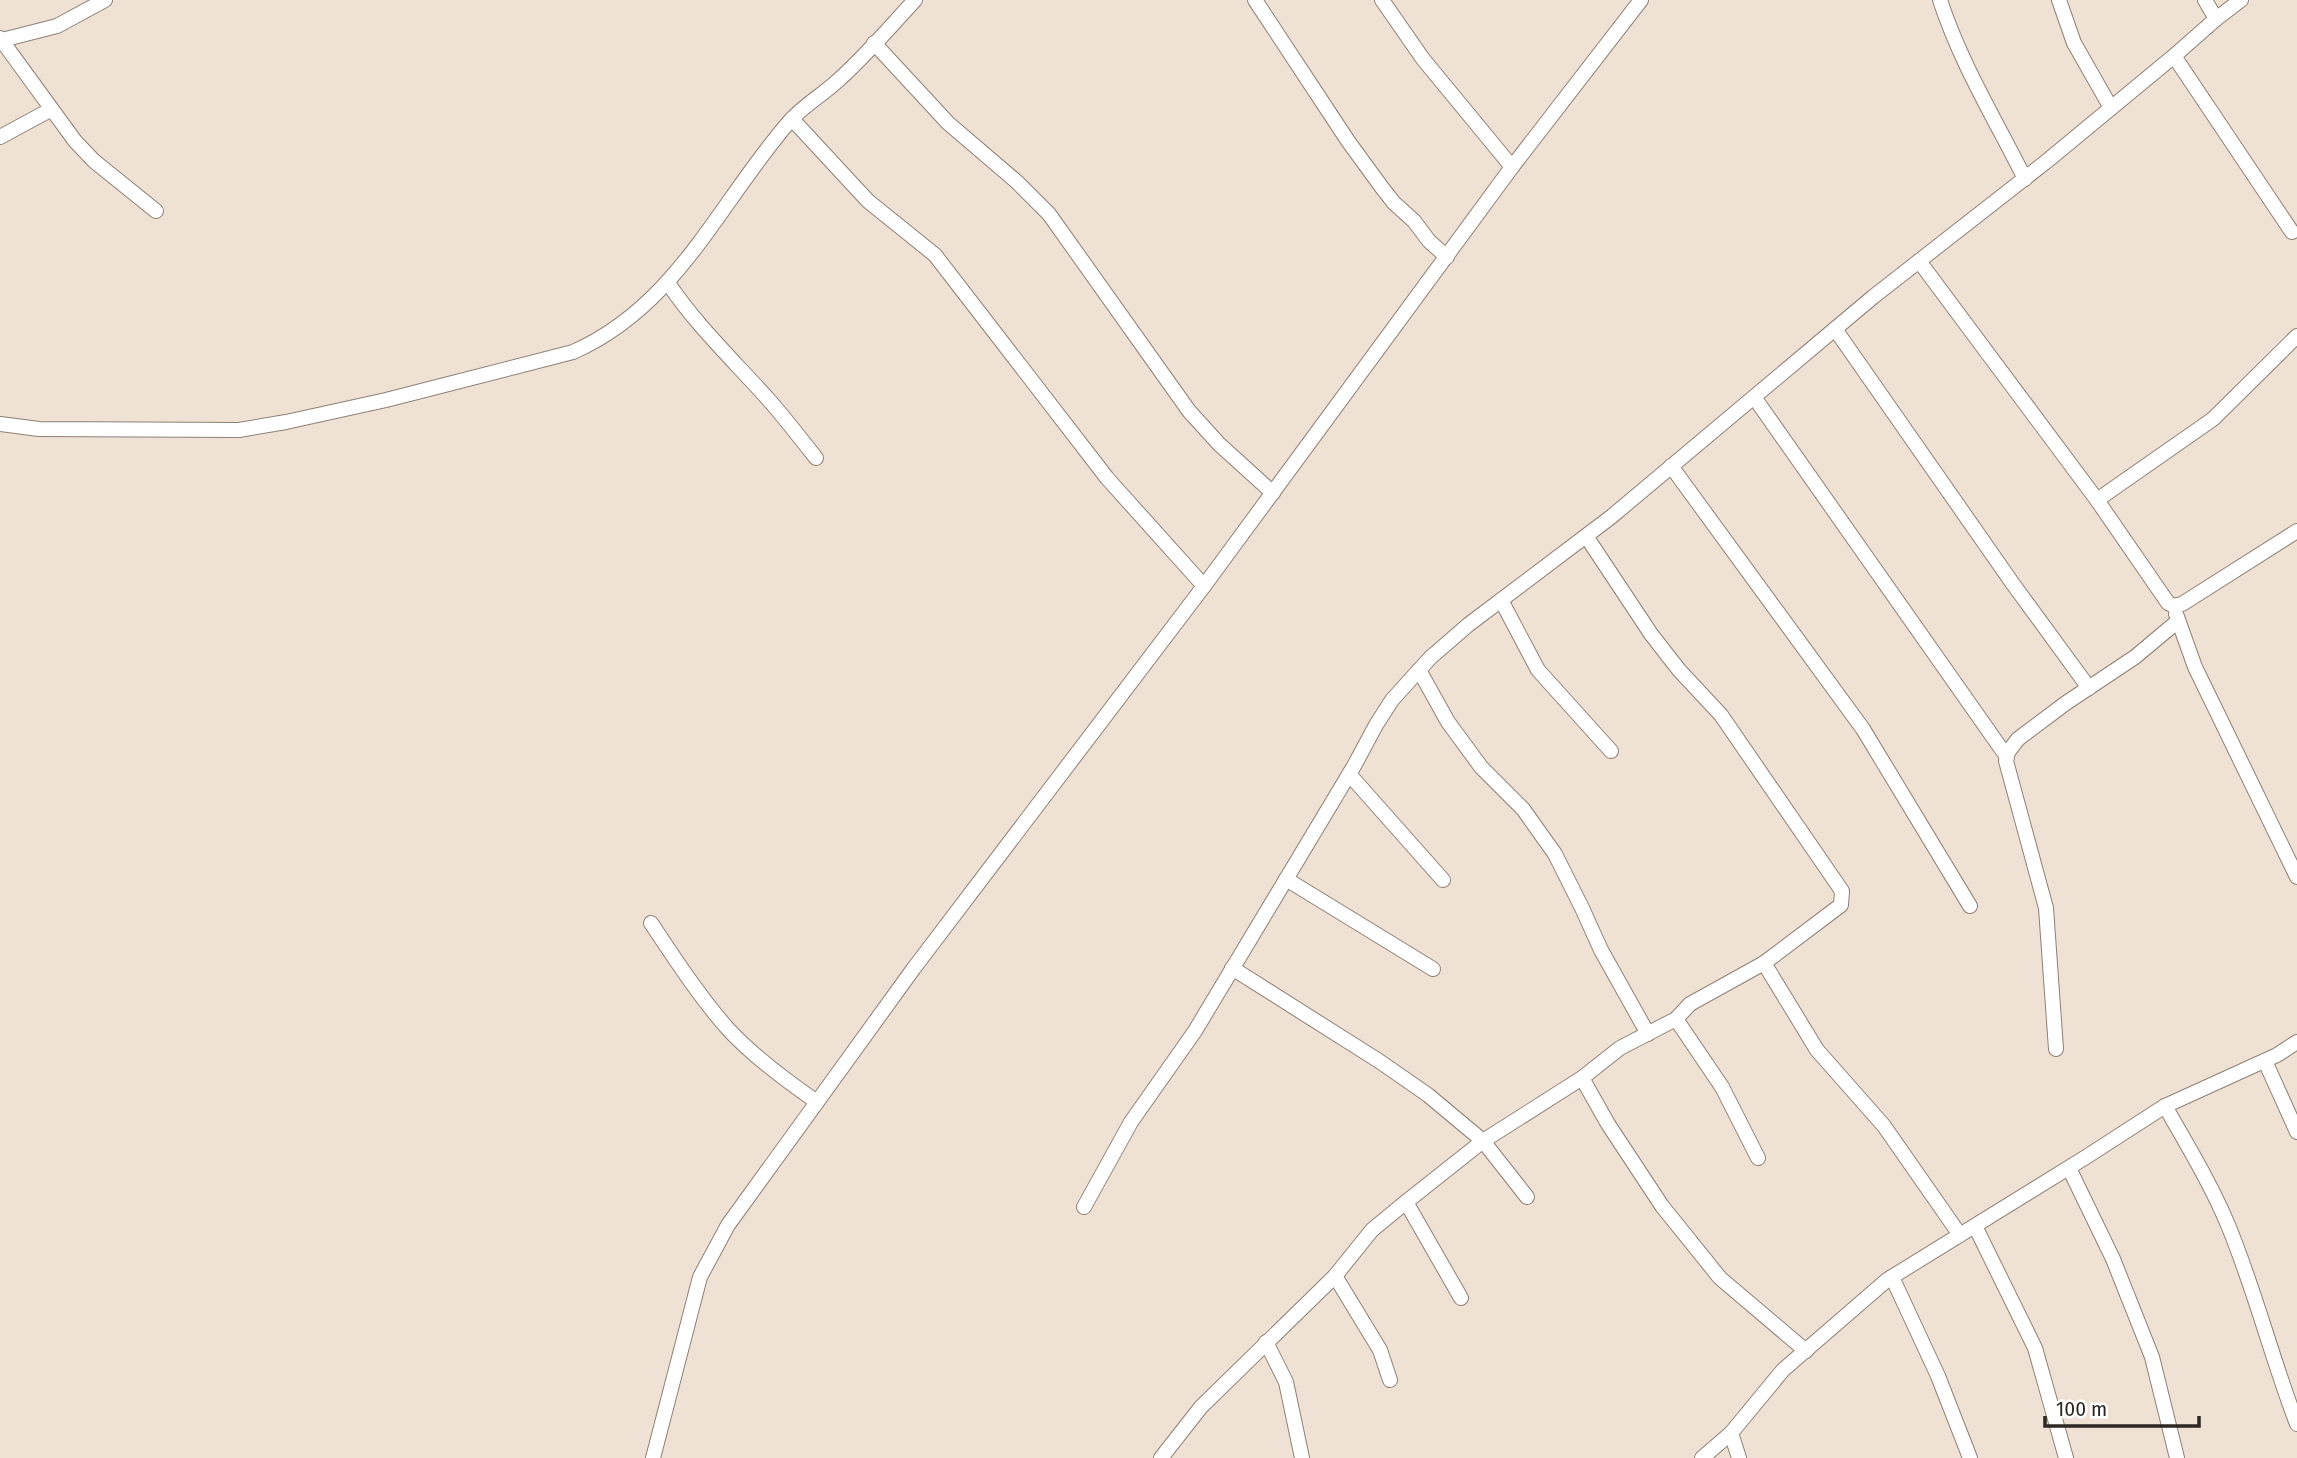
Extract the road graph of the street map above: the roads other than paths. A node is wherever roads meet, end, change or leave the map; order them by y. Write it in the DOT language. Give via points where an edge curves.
graph roads {
  1 [pos="105,0"];
  2 [pos="915,0"];
  3 [pos="1255,0"];
  4 [pos="1382,0"];
  5 [pos="1641,0"];
  6 [pos="1940,0"];
  7 [pos="2059,0"];
  8 [pos="2205,0"];
  9 [pos="2241,0"];
  10 [pos="2216,19"];
  11 [pos="1,39"];
  12 [pos="874,43"];
  13 [pos="2174,57"];
  14 [pos="2111,108"];
  15 [pos="50,110"];
  16 [pos="792,119"];
  17 [pos="0,137"];
  18 [pos="1512,167"];
  19 [pos="2025,179"];
  20 [pos="156,211"];
  21 [pos="2292,232"];
  22 [pos="1447,257"];
  23 [pos="1919,261"];
  24 [pos="668,283"];
  25 [pos="1835,329"];
  26 [pos="2297,336"];
  27 [pos="1754,397"];
  28 [pos="0,424"];
  29 [pos="816,458"];
  30 [pos="1671,466"];
  31 [pos="1273,494"];
  32 [pos="2097,500"];
  33 [pos="2297,531"];
  34 [pos="1586,536"];
  35 [pos="1204,586"];
  36 [pos="1501,600"];
  37 [pos="2174,606"];
  38 [pos="2178,621"];
  39 [pos="1419,670"];
  40 [pos="2088,688"];
  41 [pos="1611,751"];
  42 [pos="2007,757"];
  43 [pos="1349,774"];
  44 [pos="2297,877"];
  45 [pos="1286,879"];
  46 [pos="1443,880"];
  47 [pos="1970,906"];
  48 [pos="651,923"];
  49 [pos="1764,963"];
  50 [pos="1232,968"];
  51 [pos="1433,970"];
  52 [pos="1676,1019"];
  53 [pos="1648,1034"];
  54 [pos="2297,1041"];
  55 [pos="2056,1049"];
  56 [pos="2265,1061"];
  57 [pos="1582,1078"];
  58 [pos="817,1102"];
  59 [pos="2165,1106"];
  60 [pos="2297,1132"];
  61 [pos="1483,1141"];
  62 [pos="1758,1158"];
  63 [pos="2069,1168"];
  64 [pos="1527,1197"];
  65 [pos="1406,1202"];
  66 [pos="1084,1207"];
  67 [pos="1975,1226"];
  68 [pos="1960,1235"];
  69 [pos="1335,1276"];
  70 [pos="1892,1277"];
  71 [pos="1461,1298"];
  72 [pos="1266,1342"];
  73 [pos="1806,1351"];
  74 [pos="1390,1380"];
  75 [pos="2297,1424"];
  76 [pos="1731,1433"];
  77 [pos="653,1458"];
  78 [pos="1161,1458"];
  79 [pos="1302,1458"];
  80 [pos="1702,1458"];
  81 [pos="1739,1458"];
  82 [pos="1970,1458"];
  83 [pos="2066,1458"];
  84 [pos="2178,1458"];
  1 -- 11 [label="street" via="57,26"];
  2 -- 12 [label="street"];
  3 -- 22 [label="street" via="1383,189"];
  4 -- 18 [label="street" via="1423,59"];
  5 -- 18 [label="street"];
  6 -- 19 [label="street" via="1966,69"];
  7 -- 14 [label="street" via="2074,43"];
  8 -- 10 [label="street"];
  9 -- 10 [label="street"];
  10 -- 13 [label="street"];
  11 -- 15 [label="street"];
  12 -- 16 [label="street"];
  12 -- 31 [label="street" via="947,124 1049,214 1189,411"];
  13 -- 14 [label="street"];
  13 -- 21 [label="street"];
  14 -- 19 [label="street"];
  15 -- 17 [label="street"];
  15 -- 20 [label="street" via="94,161"];
  16 -- 24 [label="street"];
  16 -- 35 [label="street" via="868,201 934,255 1107,478"];
  18 -- 22 [label="street"];
  19 -- 23 [label="street"];
  22 -- 31 [label="street"];
  23 -- 25 [label="street"];
  23 -- 32 [label="street"];
  24 -- 28 [label="street" via="615,331 573,352 286,422 239,430 181,431"];
  24 -- 29 [label="street"];
  25 -- 27 [label="street"];
  25 -- 40 [label="street"];
  26 -- 32 [label="street" via="2213,419"];
  27 -- 30 [label="street"];
  27 -- 42 [label="street"];
  30 -- 34 [label="street"];
  30 -- 47 [label="street" via="1863,729"];
  31 -- 35 [label="street"];
  32 -- 37 [label="street"];
  33 -- 37 [label="street"];
  34 -- 36 [label="street"];
  34 -- 49 [label="street" via="1651,634 1721,715 1842,891 1841,905"];
  35 -- 58 [label="street"];
  36 -- 39 [label="street"];
  36 -- 41 [label="street" via="1538,670"];
  37 -- 38 [label="street"];
  38 -- 40 [label="street"];
  38 -- 44 [label="street" via="2195,667"];
  39 -- 43 [label="street" via="1392,700"];
  39 -- 53 [label="street" via="1448,722 1481,767 1523,809 1555,854"];
  40 -- 42 [label="street" via="2018,739"];
  42 -- 55 [label="street" via="2046,908"];
  43 -- 45 [label="street"];
  43 -- 46 [label="street"];
  45 -- 50 [label="street"];
  45 -- 51 [label="street"];
  48 -- 58 [label="street" via="729,1029 779,1076"];
  49 -- 52 [label="street" via="1690,1004"];
  49 -- 68 [label="street" via="1817,1050 1884,1126"];
  50 -- 61 [label="street" via="1379,1061"];
  50 -- 66 [label="street" via="1132,1122"];
  52 -- 53 [label="street"];
  52 -- 62 [label="street" via="1722,1087"];
  53 -- 57 [label="street" via="1620,1048"];
  54 -- 56 [label="street"];
  56 -- 59 [label="street"];
  56 -- 60 [label="street"];
  57 -- 61 [label="street"];
  57 -- 73 [label="street" via="1662,1206 1720,1278"];
  58 -- 77 [label="street" via="727,1224 700,1277"];
  59 -- 63 [label="street"];
  59 -- 75 [label="street" via="2228,1225"];
  61 -- 64 [label="street"];
  61 -- 65 [label="street"];
  63 -- 67 [label="street"];
  63 -- 84 [label="street" via="2113,1258 2152,1357"];
  65 -- 69 [label="street" via="1372,1230"];
  65 -- 71 [label="street"];
  67 -- 68 [label="street"];
  67 -- 83 [label="street" via="2035,1348"];
  68 -- 70 [label="street"];
  69 -- 72 [label="street"];
  69 -- 74 [label="street" via="1380,1350"];
  70 -- 73 [label="street"];
  70 -- 82 [label="street"];
  72 -- 78 [label="street" via="1201,1407"];
  72 -- 79 [label="street" via="1286,1382"];
  73 -- 76 [label="street" via="1783,1370"];
  76 -- 80 [label="street"];
  76 -- 81 [label="street"];
}
